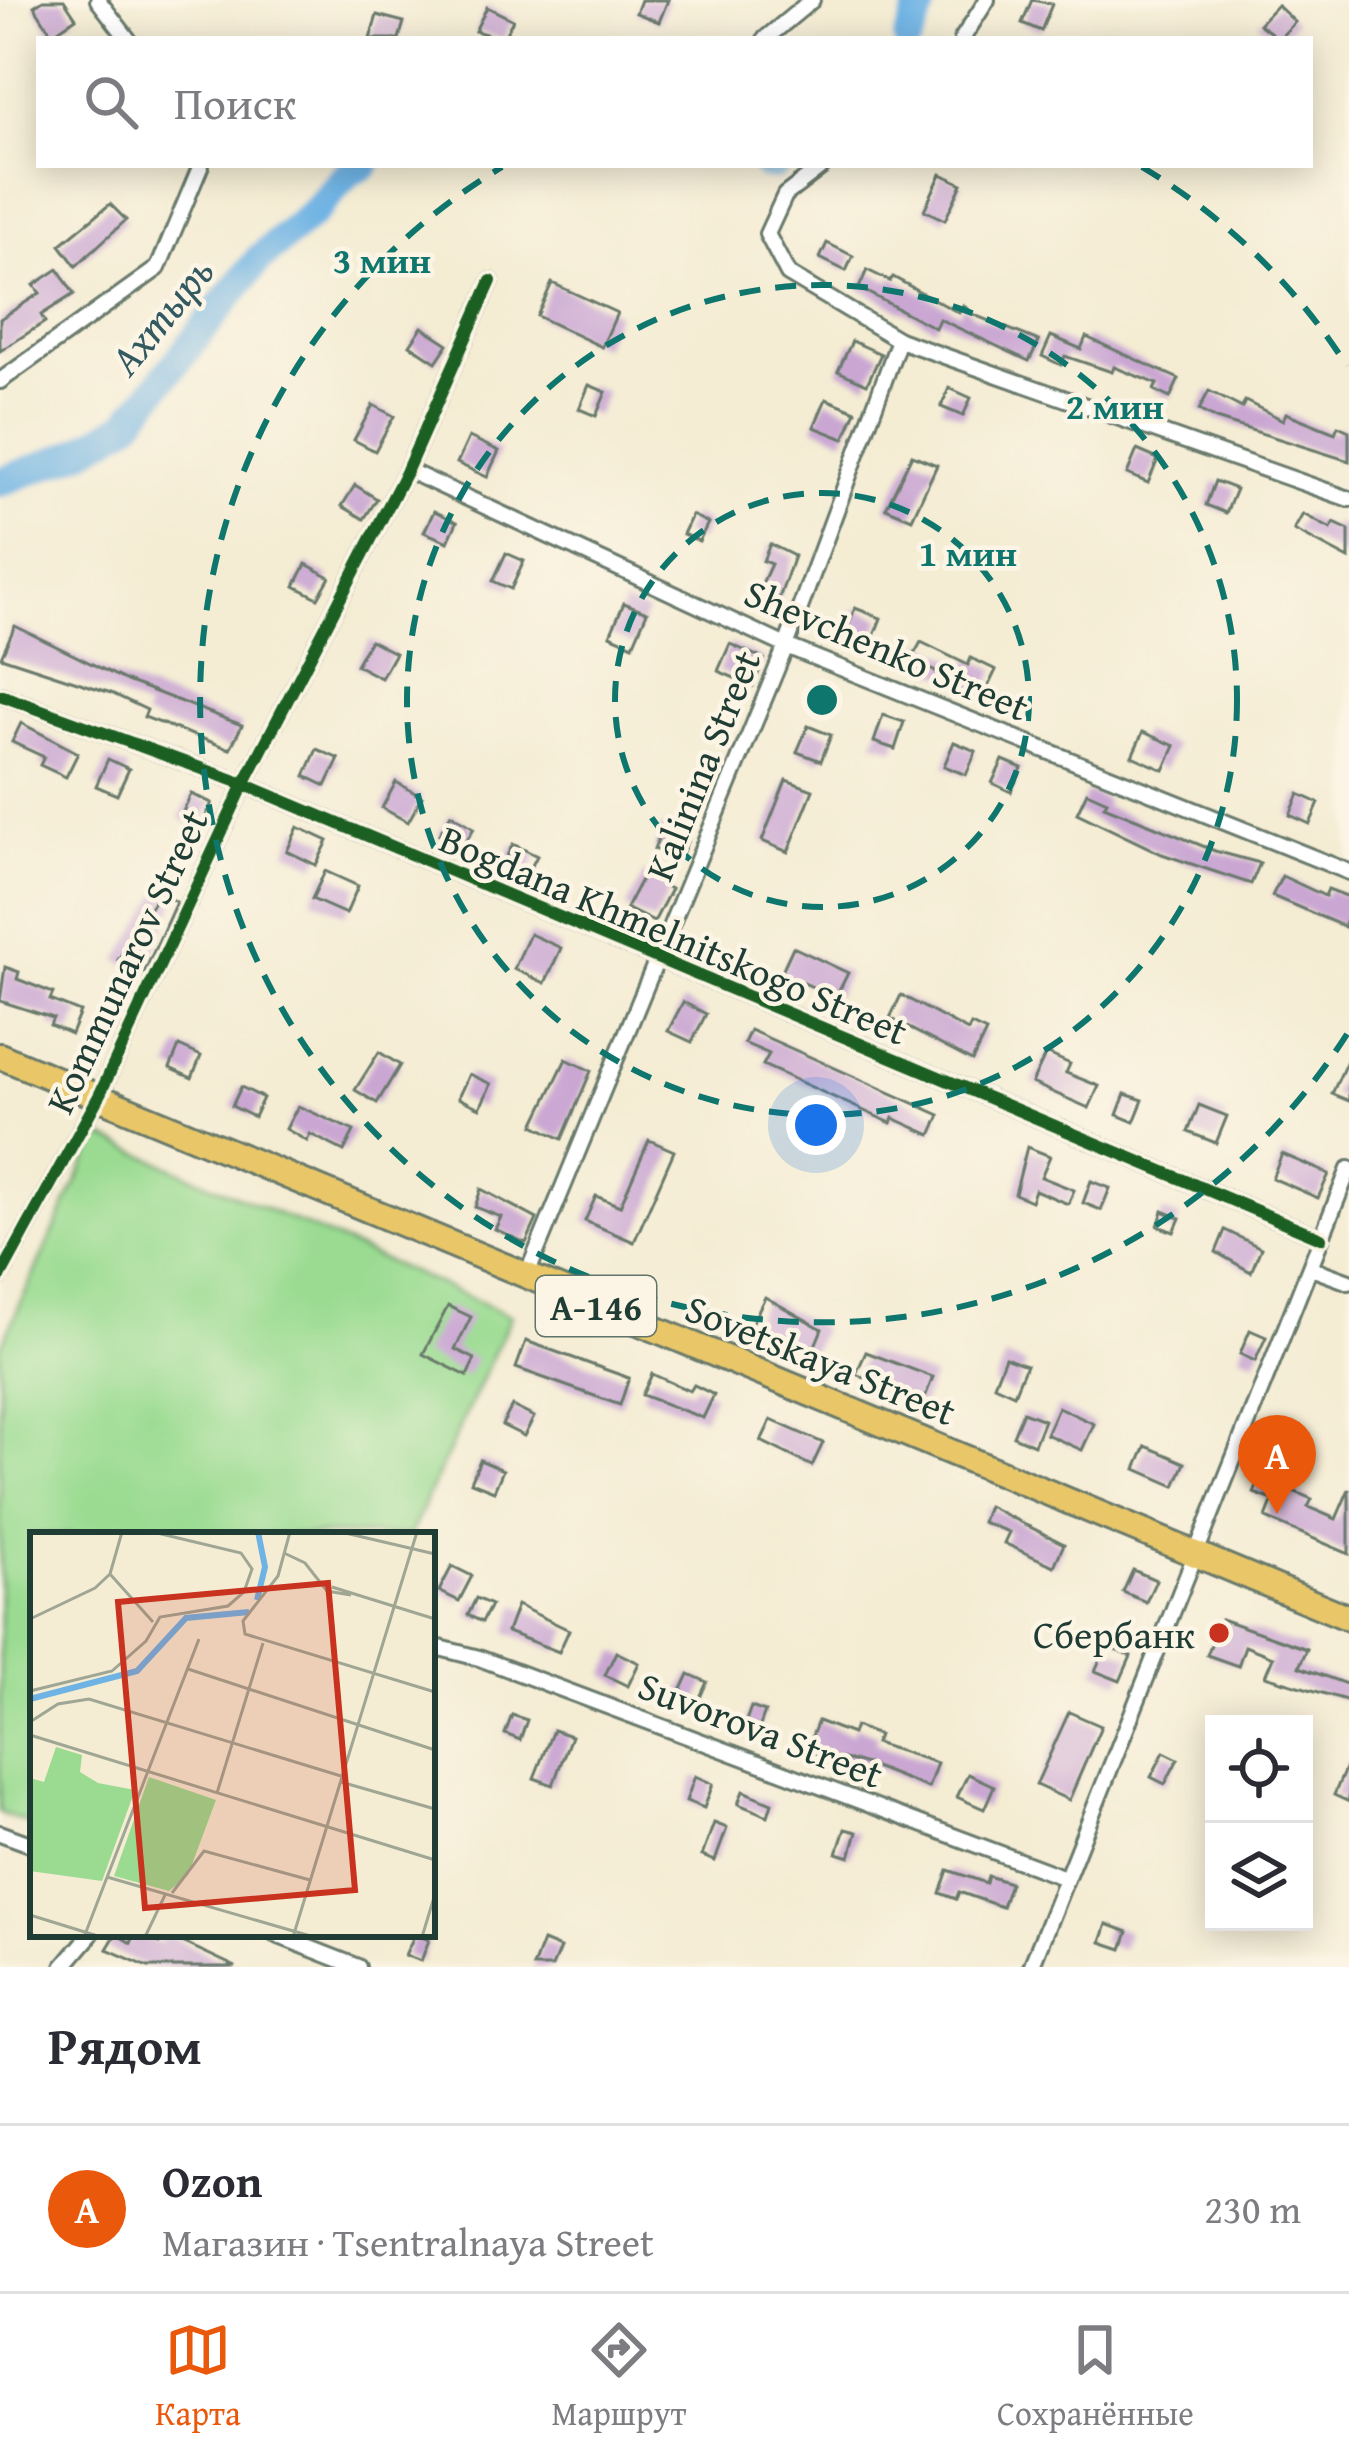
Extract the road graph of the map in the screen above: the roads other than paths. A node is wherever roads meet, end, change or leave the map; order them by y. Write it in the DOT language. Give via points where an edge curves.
graph roads {
  1 [pos="98,0"];
  2 [pos="812,0"];
  3 [pos="987,0"];
  4 [pos="126,36"];
  5 [pos="769,36"];
  6 [pos="964,36"];
  7 [pos="200,168"];
  8 [pos="820,168"];
  9 [pos="491,280"];
  10 [pos="899,340"];
  11 [pos="0,381"];
  12 [pos="407,470"];
  13 [pos="1349,499"];
  14 [pos="786,646"];
  15 [pos="0,694"];
  16 [pos="244,784"];
  17 [pos="1349,872"];
  18 [pos="657,960"];
  19 [pos="0,1056"];
  20 [pos="99,1096"];
  21 [pos="1349,1169"];
  22 [pos="1321,1238"];
  23 [pos="1311,1268"];
  24 [pos="0,1277"];
  25 [pos="526,1277"];
  26 [pos="1349,1282"];
  27 [pos="1194,1550"];
  28 [pos="1349,1618"];
  29 [pos="435,1647"];
  30 [pos="0,1833"];
  31 [pos="30,1844"];
  32 [pos="1065,1878"];
  33 [pos="89,1937"];
  34 [pos="282,1937"];
  35 [pos="64,1967"];
  36 [pos="358,1967"];
  37 [pos="1031,1967"];
  1 -- 4 [label="street"];
  2 -- 5 [label="street"];
  3 -- 6 [label="street"];
  7 -- 11 [label="street" via="158,268"];
  8 -- 10 [label="street" via="785,195 767,234 788,274"];
  9 -- 12 [label="street, Kommunarov Street"];
  10 -- 13 [label="street"];
  10 -- 14 [label="street, Kalinina Street"];
  12 -- 14 [label="street, Shevchenko Street"];
  12 -- 16 [label="street, Kommunarov Street"];
  14 -- 17 [label="street, Shevchenko Street"];
  14 -- 18 [label="street, Kalinina Street"];
  15 -- 16 [label="street, Bogdana Khmelnitskogo Street"];
  16 -- 18 [label="street, Bogdana Khmelnitskogo Street"];
  16 -- 20 [label="street, Kommunarov Street"];
  18 -- 22 [label="street, Bogdana Khmelnitskogo Street"];
  18 -- 25 [label="street, Kalinina Street"];
  19 -- 20 [label="highway, Sovetskaya Street / А-146"];
  20 -- 24 [label="street, Kommunarov Street"];
  20 -- 25 [label="highway, Sovetskaya Street / А-146"];
  21 -- 22 [label="street"];
  22 -- 23 [label="street"];
  23 -- 26 [label="street"];
  23 -- 27 [label="street"];
  25 -- 27 [label="highway, Sovetskaya Street / А-146"];
  27 -- 28 [label="highway, Sovetskaya Street / А-146"];
  27 -- 32 [label="street"];
  29 -- 32 [label="street, Suvorova Street"];
  30 -- 31 [label="street"];
  32 -- 37 [label="street"];
  33 -- 35 [label="street"];
  34 -- 36 [label="street"];
}
